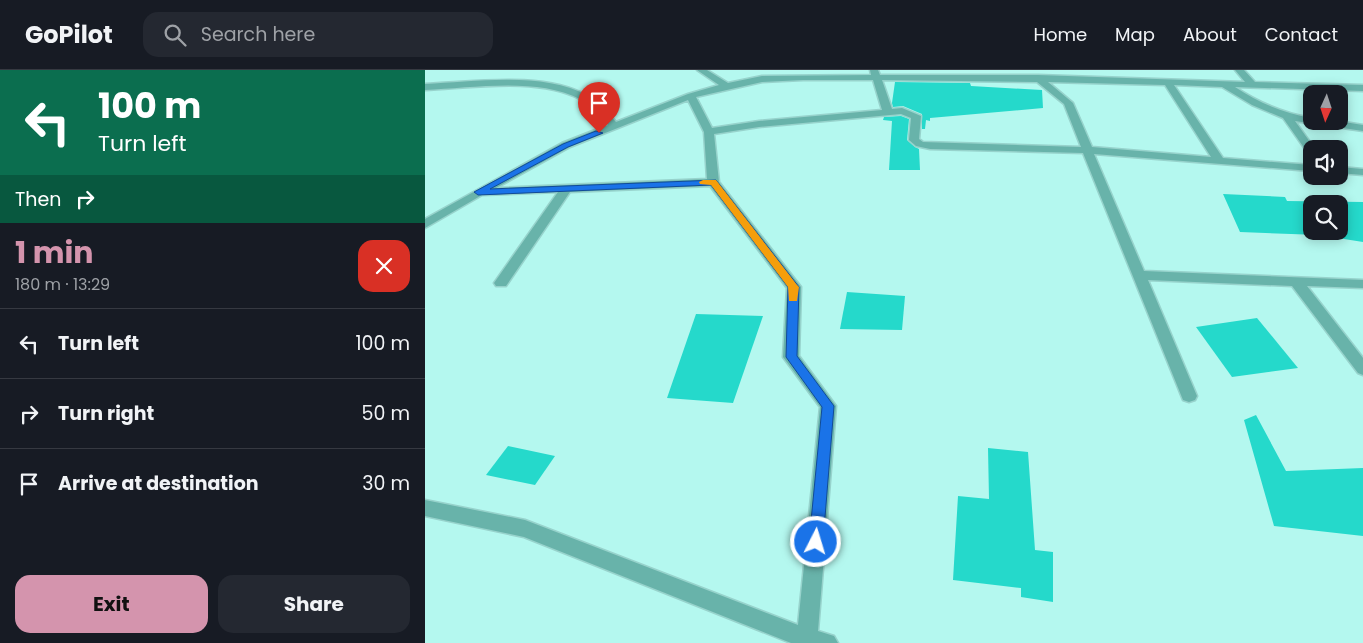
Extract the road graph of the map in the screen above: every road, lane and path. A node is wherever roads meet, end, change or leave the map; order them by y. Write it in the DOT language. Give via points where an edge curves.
graph roads {
  1 [pos="701,70"];
  2 [pos="1239,70"];
  3 [pos="876,74"];
  4 [pos="1036,74"];
  5 [pos="1167,82"];
  6 [pos="1225,84"];
  7 [pos="1253,85"];
  8 [pos="726,86"];
  9 [pos="425,87"];
  10 [pos="1363,88"];
  11 [pos="691,96"];
  12 [pos="887,110"];
  13 [pos="1287,117"];
  14 [pos="1303,119"];
  15 [pos="1348,126"];
  16 [pos="616,127"];
  17 [pos="1363,128"];
  18 [pos="709,132"];
  19 [pos="1304,140"];
  20 [pos="1087,150"];
  21 [pos="1219,160"];
  22 [pos="1303,167"];
  23 [pos="1348,171"];
  24 [pos="1363,172"];
  25 [pos="713,182"];
  26 [pos="567,188"];
  27 [pos="478,192"];
  28 [pos="425,224"];
  29 [pos="1138,275"];
  30 [pos="1296,280"];
  31 [pos="501,283"];
  32 [pos="1363,284"];
  33 [pos="1363,369"];
  34 [pos="1189,396"];
  35 [pos="425,508"];
  36 [pos="807,639"];
  37 [pos="827,643"];
  1 -- 8 [label="street"];
  2 -- 7 [label="street"];
  3 -- 4 [label="street"];
  3 -- 8 [label="street" via="770,78"];
  3 -- 12 [label="street"];
  4 -- 5 [label="street"];
  4 -- 20 [label="street" via="1068,103"];
  5 -- 6 [label="street"];
  5 -- 21 [label="street"];
  6 -- 7 [label="street"];
  6 -- 13 [label="street" via="1268,111"];
  7 -- 10 [label="street"];
  8 -- 11 [label="street"];
  9 -- 16 [label="street" via="519,84 557,88 586,98"];
  11 -- 16 [label="street"];
  11 -- 18 [label="street"];
  12 -- 18 [label="street"];
  12 -- 20 [label="street" via="916,116 914,140 925,145"];
  13 -- 14 [label="street"];
  13 -- 19 [label="street"];
  15 -- 17 [label="street"];
  16 -- 27 [label="street" via="565,146"];
  18 -- 25 [label="street"];
  20 -- 21 [label="street"];
  20 -- 29 [label="street"];
  21 -- 22 [label="street"];
  23 -- 24 [label="street"];
  25 -- 26 [label="street"];
  25 -- 36 [label="street" via="793,287 791,357 828,406"];
  26 -- 27 [label="street"];
  26 -- 31 [label="street"];
  27 -- 28 [label="street"];
  29 -- 30 [label="street"];
  29 -- 34 [label="street"];
  30 -- 32 [label="street"];
  30 -- 33 [label="street"];
  35 -- 36 [label="street" via="525,529"];
  36 -- 37 [label="street"];
}
